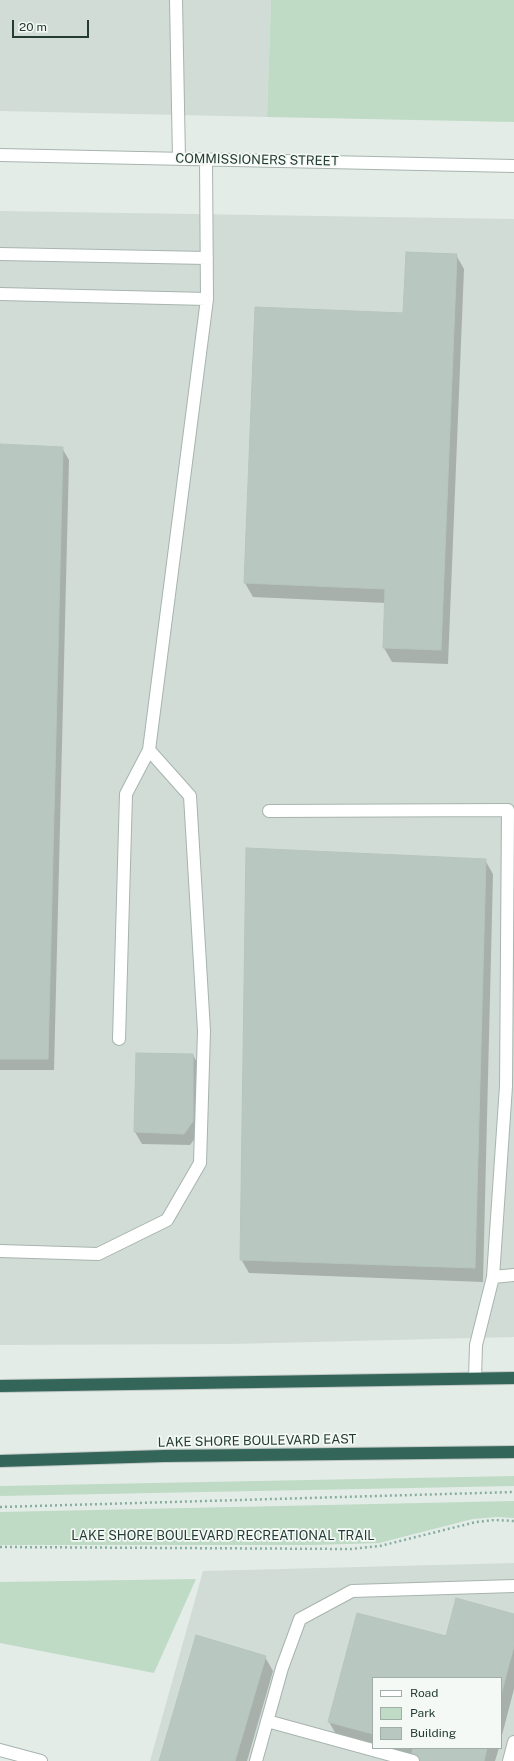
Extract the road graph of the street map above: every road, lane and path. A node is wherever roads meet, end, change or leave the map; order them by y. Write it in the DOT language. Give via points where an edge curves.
graph roads {
  1 [pos="176,0"];
  2 [pos="0,155"];
  3 [pos="179,159"];
  4 [pos="206,159"];
  5 [pos="514,166"];
  6 [pos="0,254"];
  7 [pos="207,258"];
  8 [pos="0,294"];
  9 [pos="207,299"];
  10 [pos="149,750"];
  11 [pos="511,810"];
  12 [pos="269,811"];
  13 [pos="119,1038"];
  14 [pos="510,1086"];
  15 [pos="0,1251"];
  16 [pos="514,1275"];
  17 [pos="493,1277"];
  18 [pos="475,1378"];
  19 [pos="514,1378"];
  20 [pos="0,1386"];
  21 [pos="514,1452"];
  22 [pos="0,1461"];
  23 [pos="514,1492"];
  24 [pos="0,1507"];
  25 [pos="514,1521"];
  26 [pos="0,1547"];
  27 [pos="514,1586"];
  28 [pos="267,1722"];
  29 [pos="514,1742"];
  30 [pos="0,1750"];
  31 [pos="41,1761"];
  32 [pos="256,1761"];
  33 [pos="413,1761"];
  34 [pos="509,1761"];
  1 -- 3 [label="street"];
  2 -- 3 [label="street, COMMISSIONERS STREET"];
  3 -- 4 [label="street, COMMISSIONERS STREET"];
  4 -- 5 [label="street, COMMISSIONERS STREET"];
  4 -- 7 [label="street"];
  6 -- 7 [label="street"];
  7 -- 9 [label="street"];
  8 -- 9 [label="street"];
  9 -- 10 [label="street"];
  10 -- 13 [label="street" via="126,794"];
  10 -- 15 [label="street" via="190,796 204,1031 200,1163 167,1220 98,1254"];
  11 -- 12 [label="street"];
  11 -- 14 [label="street"];
  14 -- 17 [label="street"];
  16 -- 17 [label="street"];
  17 -- 18 [label="street" via="476,1345"];
  18 -- 19 [label="highway"];
  18 -- 20 [label="highway"];
  21 -- 22 [label="highway, LAKE SHORE BOULEVARD EAST" via="164,1456"];
  23 -- 24 [label="path"];
  25 -- 26 [label="path, LAKE SHORE BOULEVARD RECREATIONAL TRAIL" via="495,1520 458,1525 380,1546 351,1549"];
  27 -- 28 [label="street" via="352,1590 306,1615 300,1619 282,1668"];
  28 -- 32 [label="street"];
  28 -- 33 [label="street"];
  29 -- 34 [label="street"];
  30 -- 31 [label="street"];
}
